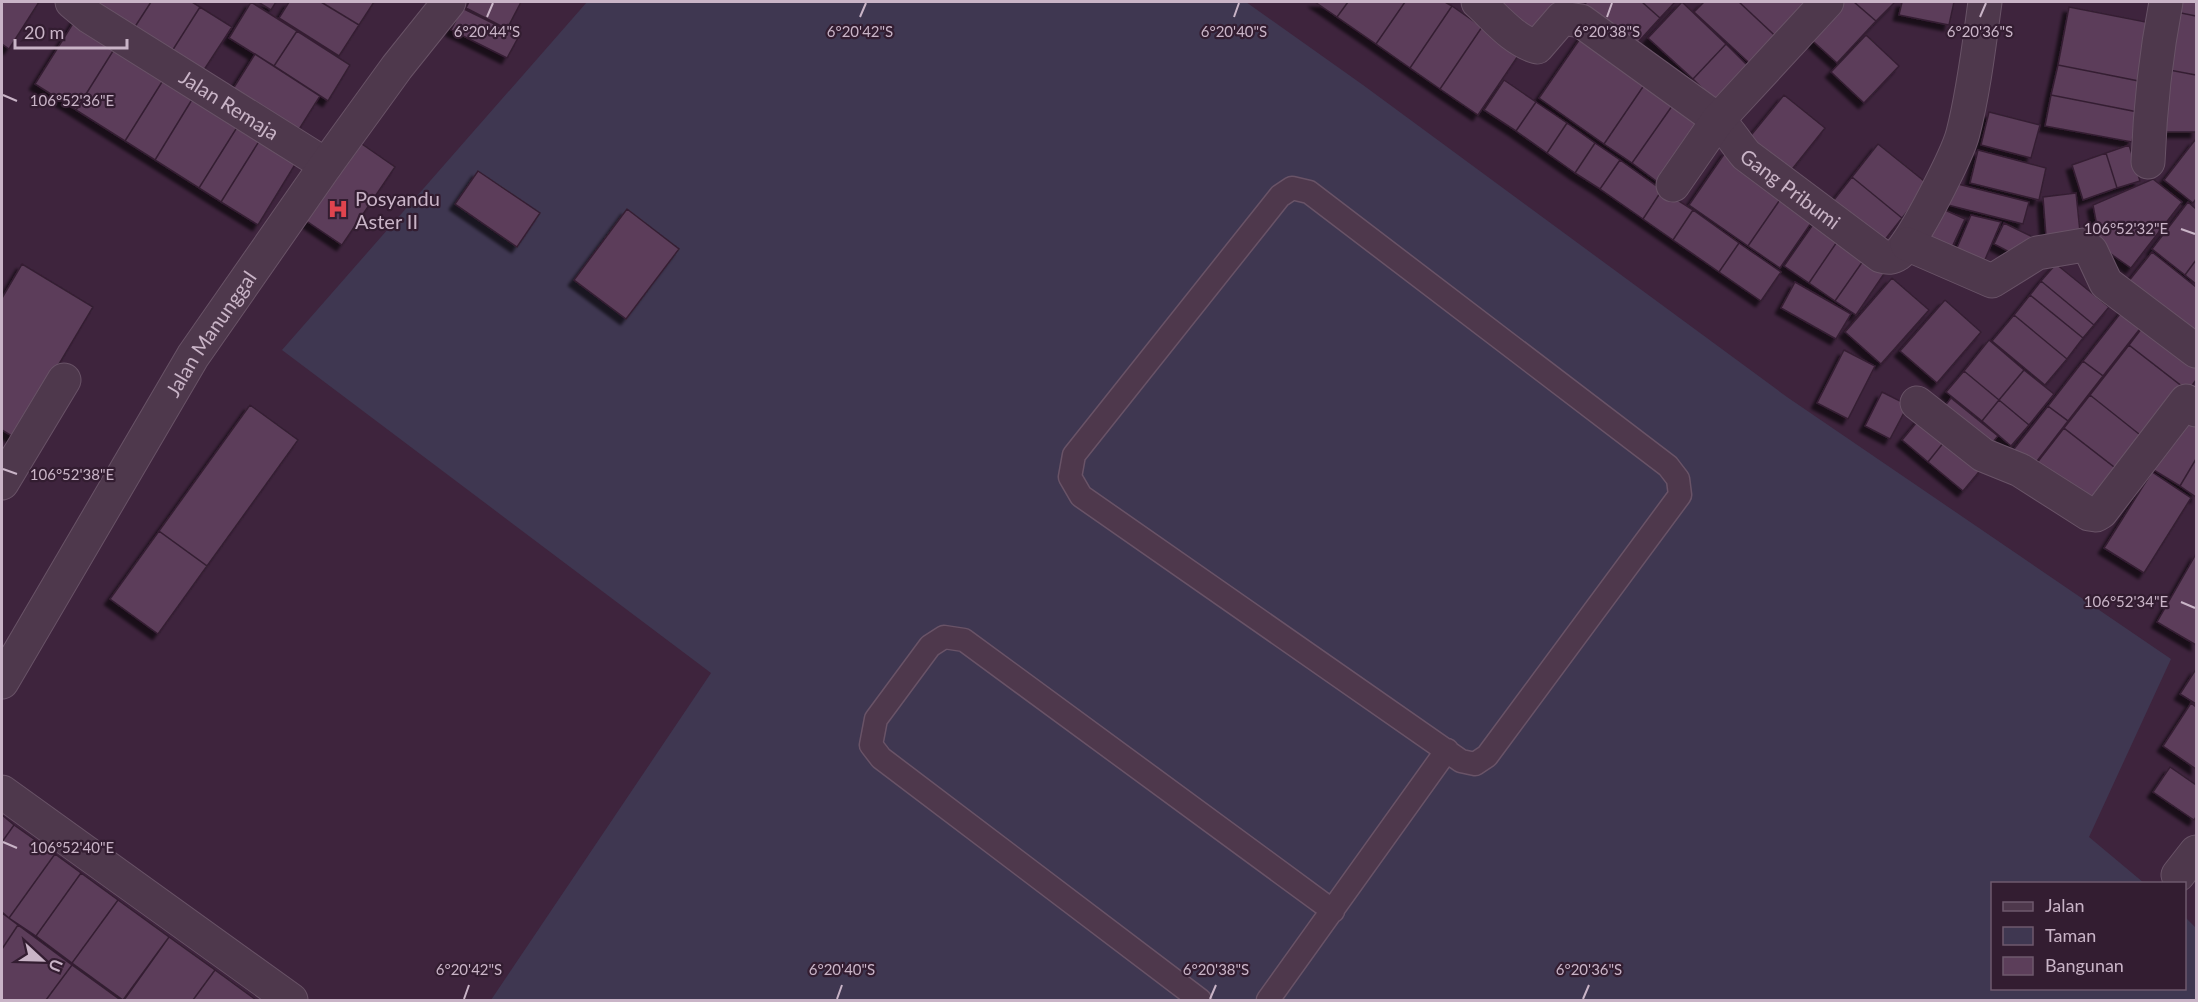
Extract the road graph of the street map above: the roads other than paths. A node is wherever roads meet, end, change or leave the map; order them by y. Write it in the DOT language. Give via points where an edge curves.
graph roads {
  1 [pos="72,2"];
  2 [pos="448,2"];
  3 [pos="1479,2"];
  4 [pos="1827,2"];
  5 [pos="1985,2"];
  6 [pos="2166,2"];
  7 [pos="1718,120"];
  8 [pos="2148,162"];
  9 [pos="326,165"];
  10 [pos="1673,185"];
  11 [pos="1907,244"];
  12 [pos="2196,351"];
  13 [pos="64,380"];
  14 [pos="2193,400"];
  15 [pos="1917,403"];
  16 [pos="4,475"];
  17 [pos="2,682"];
  18 [pos="1448,750"];
  19 [pos="2,792"];
  20 [pos="1333,911"];
  21 [pos="291,1000"];
  22 [pos="1200,1000"];
  23 [pos="1268,1000"];
  1 -- 9 [label="street, Jalan Remaja"];
  2 -- 9 [label="street, Jalan Manunggal"];
  3 -- 7 [label="street, Gang Pribumi" via="1510,33 1537,47 1562,18 1581,21"];
  4 -- 7 [label="street"];
  5 -- 11 [label="street" via="1962,136"];
  6 -- 8 [label="street" via="2149,126"];
  7 -- 10 [label="street"];
  7 -- 11 [label="street, Gang Pribumi" via="1746,154 1881,256 1899,254"];
  9 -- 17 [label="street, Jalan Manunggal" via="193,356"];
  11 -- 12 [label="street" via="1992,281 2037,253 2084,245 2091,251 2106,283"];
  13 -- 16 [label="street"];
  14 -- 15 [label="street" via="2096,515 2020,470 1983,455"];
  18 -- 18 [label="lane" via="1081,496 1070,477 1074,455 1280,196 1292,188 1309,192 1659,459 1678,479 1680,495 1487,756 1475,764 1461,761"];
  18 -- 20 [label="lane"];
  19 -- 21 [label="street"];
  20 -- 22 [label="lane" via="964,640 944,637 930,646 876,719 871,745 881,758"];
  20 -- 23 [label="lane"];
}
